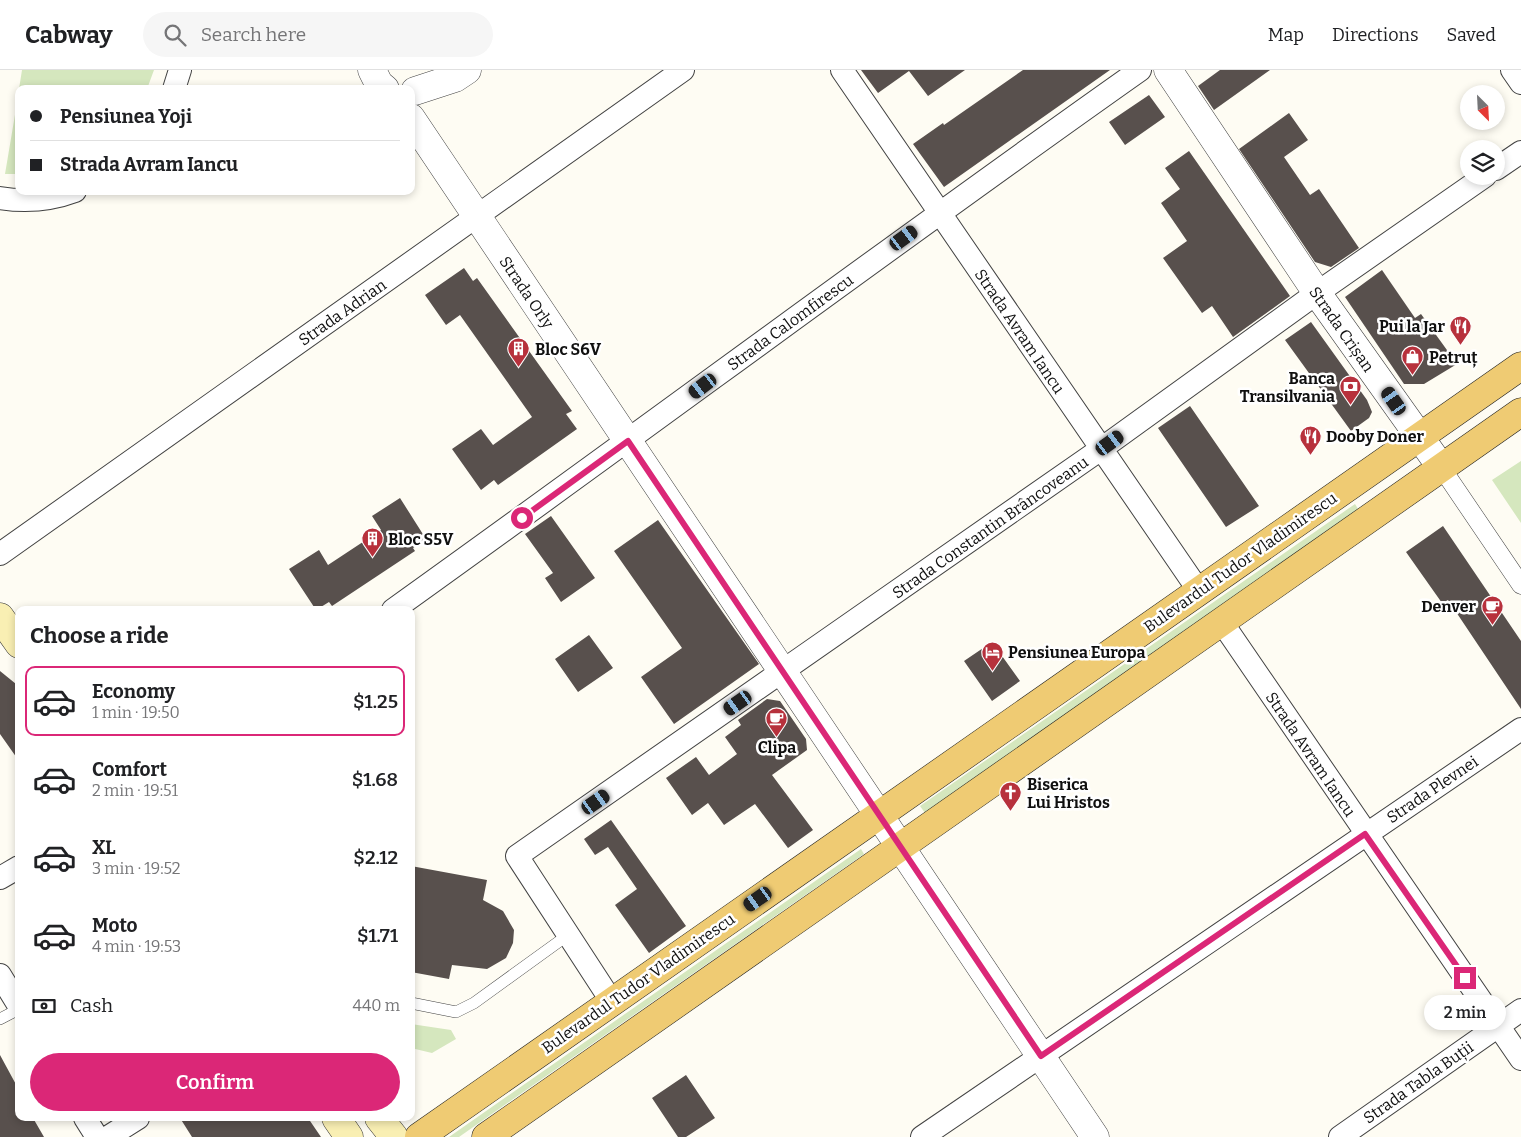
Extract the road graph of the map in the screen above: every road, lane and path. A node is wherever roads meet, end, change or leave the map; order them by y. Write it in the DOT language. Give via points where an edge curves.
graph roads {
  1 [pos="180,70"];
  2 [pos="372,70"];
  3 [pos="432,70"];
  4 [pos="466,70"];
  5 [pos="683,70"];
  6 [pos="842,70"];
  7 [pos="1140,70"];
  8 [pos="1168,70"];
  9 [pos="1512,70"];
  10 [pos="1521,83"];
  11 [pos="175,85"];
  12 [pos="380,85"];
  13 [pos="415,91"];
  14 [pos="415,91"];
  15 [pos="415,124"];
  16 [pos="1521,152"];
  17 [pos="1505,163"];
  18 [pos="1472,185"];
  19 [pos="64,195"];
  20 [pos="0,198"];
  21 [pos="938,213"];
  22 [pos="476,218"];
  23 [pos="1317,293"];
  24 [pos="1521,366"];
  25 [pos="1521,412"];
  26 [pos="1420,437"];
  27 [pos="628,441"];
  28 [pos="1101,449"];
  29 [pos="1441,467"];
  30 [pos="0,554"];
  31 [pos="1521,584"];
  32 [pos="1199,591"];
  33 [pos="399,606"];
  34 [pos="0,617"];
  35 [pos="1220,621"];
  36 [pos="15,638"];
  37 [pos="783,672"];
  38 [pos="1521,729"];
  39 [pos="878,815"];
  40 [pos="1365,834"];
  41 [pos="899,846"];
  42 [pos="15,869"];
  43 [pos="0,878"];
  44 [pos="568,936"];
  45 [pos="0,975"];
  46 [pos="15,1001"];
  47 [pos="612,1002"];
  48 [pos="415,1004"];
  49 [pos="15,1010"];
  50 [pos="1521,1010"];
  51 [pos="0,1019"];
  52 [pos="1498,1026"];
  53 [pos="1041,1056"];
  54 [pos="1521,1059"];
  55 [pos="87,1121"];
  56 [pos="133,1121"];
  57 [pos="338,1121"];
  58 [pos="382,1121"];
  59 [pos="97,1137"];
  60 [pos="108,1137"];
  61 [pos="349,1137"];
  62 [pos="394,1137"];
  63 [pos="420,1137"];
  64 [pos="486,1137"];
  65 [pos="922,1137"];
  66 [pos="1095,1137"];
  67 [pos="1340,1137"];
  1 -- 11 [label="street"];
  2 -- 12 [label="street"];
  3 -- 13 [label="street" via="423,86"];
  4 -- 14 [label="street" via="455,78"];
  5 -- 22 [label="street, Strada Adrian"];
  6 -- 21 [label="street, Strada Avram Iancu"];
  7 -- 21 [label="street, Strada Calomfirescu"];
  8 -- 23 [label="street, Strada Crișan"];
  9 -- 10 [label="street"];
  15 -- 22 [label="street, Strada Orly"];
  16 -- 17 [label="street"];
  18 -- 23 [label="street, Strada Constantin Brâncoveanu"];
  19 -- 20 [label="street" via="17,200"];
  21 -- 27 [label="street, Strada Calomfirescu"];
  21 -- 28 [label="street, Strada Avram Iancu"];
  22 -- 27 [label="street, Strada Orly"];
  22 -- 30 [label="street, Strada Adrian"];
  23 -- 26 [label="street, Strada Crișan"];
  23 -- 28 [label="street, Strada Constantin Brâncoveanu"];
  24 -- 26 [label="main road, Bulevardul Tudor Vladimirescu"];
  25 -- 29 [label="main road"];
  26 -- 29 [label="street, Strada Crișan"];
  26 -- 32 [label="main road, Bulevardul Tudor Vladimirescu"];
  27 -- 33 [label="street, Strada Calomfirescu"];
  27 -- 37 [label="street, Strada Orly"];
  28 -- 32 [label="street, Strada Avram Iancu"];
  28 -- 37 [label="street, Strada Constantin Brâncoveanu"];
  29 -- 31 [label="street, Strada Crișan"];
  29 -- 35 [label="main road"];
  32 -- 39 [label="main road, Bulevardul Tudor Vladimirescu"];
  34 -- 36 [label="main road"];
  35 -- 40 [label="street, Strada Avram Iancu"];
  35 -- 41 [label="main road"];
  37 -- 39 [label="street, Strada Orly"];
  37 -- 44 [label="street, Strada Constantin Brâncoveanu" via="517,856"];
  38 -- 40 [label="street, Strada Plevnei"];
  39 -- 41 [label="street, Strada Orly"];
  39 -- 47 [label="main road, Bulevardul Tudor Vladimirescu"];
  40 -- 52 [label="street, Strada Avram Iancu"];
  40 -- 53 [label="street, Strada Plevnei"];
  41 -- 53 [label="street, Strada Orly"];
  41 -- 64 [label="main road"];
  42 -- 43 [label="street"];
  44 -- 47 [label="street"];
  44 -- 48 [label="lane" via="474,1003 456,1012"];
  45 -- 46 [label="street"];
  47 -- 63 [label="main road, Bulevardul Tudor Vladimirescu"];
  49 -- 51 [label="lane"];
  50 -- 52 [label="street, Strada Tabla Buții"];
  52 -- 54 [label="street, Strada Avram Iancu"];
  52 -- 67 [label="street, Strada Tabla Buții"];
  53 -- 65 [label="street, Strada Plevnei"];
  53 -- 66 [label="street, Strada Orly"];
  55 -- 59 [label="street"];
  56 -- 60 [label="street"];
  57 -- 61 [label="main road"];
  58 -- 62 [label="main road"];
}
